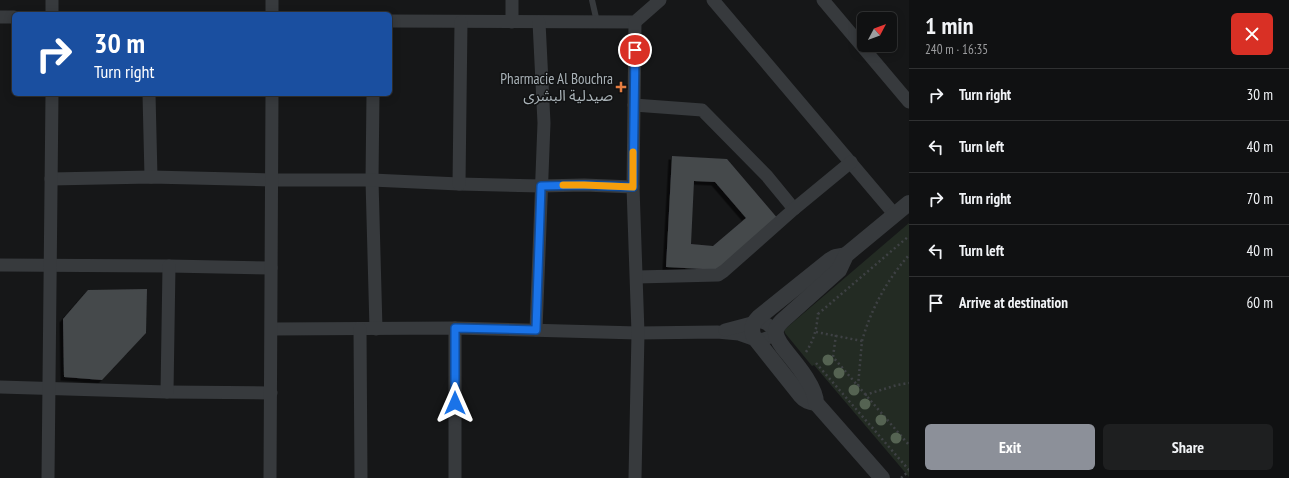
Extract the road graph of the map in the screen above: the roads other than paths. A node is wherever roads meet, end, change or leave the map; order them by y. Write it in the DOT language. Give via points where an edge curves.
graph roads {
  1 [pos="52,0"];
  2 [pos="272,0"];
  3 [pos="512,0"];
  4 [pos="592,0"];
  5 [pos="660,0"];
  6 [pos="713,0"];
  7 [pos="823,0"];
  8 [pos="52,12"];
  9 [pos="272,12"];
  10 [pos="0,17"];
  11 [pos="12,17"];
  12 [pos="392,21"];
  13 [pos="461,22"];
  14 [pos="512,22"];
  15 [pos="539,22"];
  16 [pos="597,22"];
  17 [pos="635,22"];
  18 [pos="52,96"];
  19 [pos="149,96"];
  20 [pos="272,96"];
  21 [pos="373,96"];
  22 [pos="909,102"];
  23 [pos="634,105"];
  24 [pos="850,162"];
  25 [pos="152,177"];
  26 [pos="51,179"];
  27 [pos="272,180"];
  28 [pos="372,180"];
  29 [pos="459,184"];
  30 [pos="541,186"];
  31 [pos="633,187"];
  32 [pos="909,203"];
  33 [pos="794,209"];
  34 [pos="895,215"];
  35 [pos="846,255"];
  36 [pos="0,265"];
  37 [pos="51,266"];
  38 [pos="169,266"];
  39 [pos="272,268"];
  40 [pos="637,277"];
  41 [pos="755,322"];
  42 [pos="455,328"];
  43 [pos="272,329"];
  44 [pos="360,329"];
  45 [pos="376,329"];
  46 [pos="536,330"];
  47 [pos="717,332"];
  48 [pos="638,333"];
  49 [pos="776,333"];
  50 [pos="756,340"];
  51 [pos="0,387"];
  52 [pos="50,388"];
  53 [pos="167,392"];
  54 [pos="271,393"];
  55 [pos="816,403"];
  56 [pos="48,478"];
  57 [pos="270,478"];
  58 [pos="361,478"];
  59 [pos="455,478"];
  60 [pos="635,478"];
  61 [pos="882,478"];
  1 -- 8 [label="street"];
  2 -- 9 [label="street"];
  3 -- 14 [label="street"];
  4 -- 16 [label="lane"];
  5 -- 17 [label="street"];
  6 -- 24 [label="street"];
  7 -- 22 [label="street"];
  10 -- 11 [label="street"];
  12 -- 13 [label="street"];
  13 -- 14 [label="street"];
  13 -- 29 [label="street"];
  14 -- 15 [label="street"];
  15 -- 16 [label="street"];
  15 -- 30 [label="street" via="544,123"];
  16 -- 17 [label="street"];
  17 -- 23 [label="street"];
  18 -- 26 [label="street"];
  19 -- 25 [label="street"];
  20 -- 27 [label="street"];
  21 -- 28 [label="street"];
  23 -- 31 [label="street"];
  23 -- 33 [label="street" via="702,110 768,176"];
  24 -- 33 [label="street"];
  24 -- 34 [label="street"];
  25 -- 26 [label="street"];
  25 -- 27 [label="street"];
  26 -- 37 [label="street"];
  27 -- 28 [label="street"];
  27 -- 39 [label="street"];
  28 -- 29 [label="street"];
  28 -- 45 [label="street"];
  29 -- 30 [label="street"];
  30 -- 31 [label="street"];
  30 -- 46 [label="street"];
  31 -- 40 [label="street"];
  32 -- 34 [label="street"];
  33 -- 40 [label="street" via="718,275"];
  34 -- 35 [label="street"];
  35 -- 41 [label="street" via="830,260"];
  35 -- 49 [label="street" via="839,270 782,321"];
  36 -- 37 [label="street"];
  37 -- 38 [label="street"];
  37 -- 52 [label="street"];
  38 -- 39 [label="street"];
  38 -- 53 [label="street"];
  39 -- 43 [label="street"];
  40 -- 48 [label="street"];
  41 -- 47 [label="street"];
  41 -- 49 [label="street" via="764,322"];
  41 -- 50 [label="street" via="752,331"];
  42 -- 45 [label="street"];
  42 -- 46 [label="street"];
  42 -- 59 [label="street"];
  43 -- 44 [label="street"];
  43 -- 54 [label="street"];
  44 -- 45 [label="street"];
  44 -- 58 [label="street"];
  46 -- 48 [label="street"];
  47 -- 48 [label="street"];
  47 -- 50 [label="street" via="739,334"];
  48 -- 60 [label="street"];
  49 -- 50 [label="street"];
  49 -- 55 [label="street" via="783,348 800,357"];
  50 -- 55 [label="street" via="801,396"];
  51 -- 52 [label="street"];
  52 -- 53 [label="street"];
  52 -- 56 [label="street"];
  53 -- 54 [label="street"];
  54 -- 57 [label="street"];
  55 -- 61 [label="street"];
}
